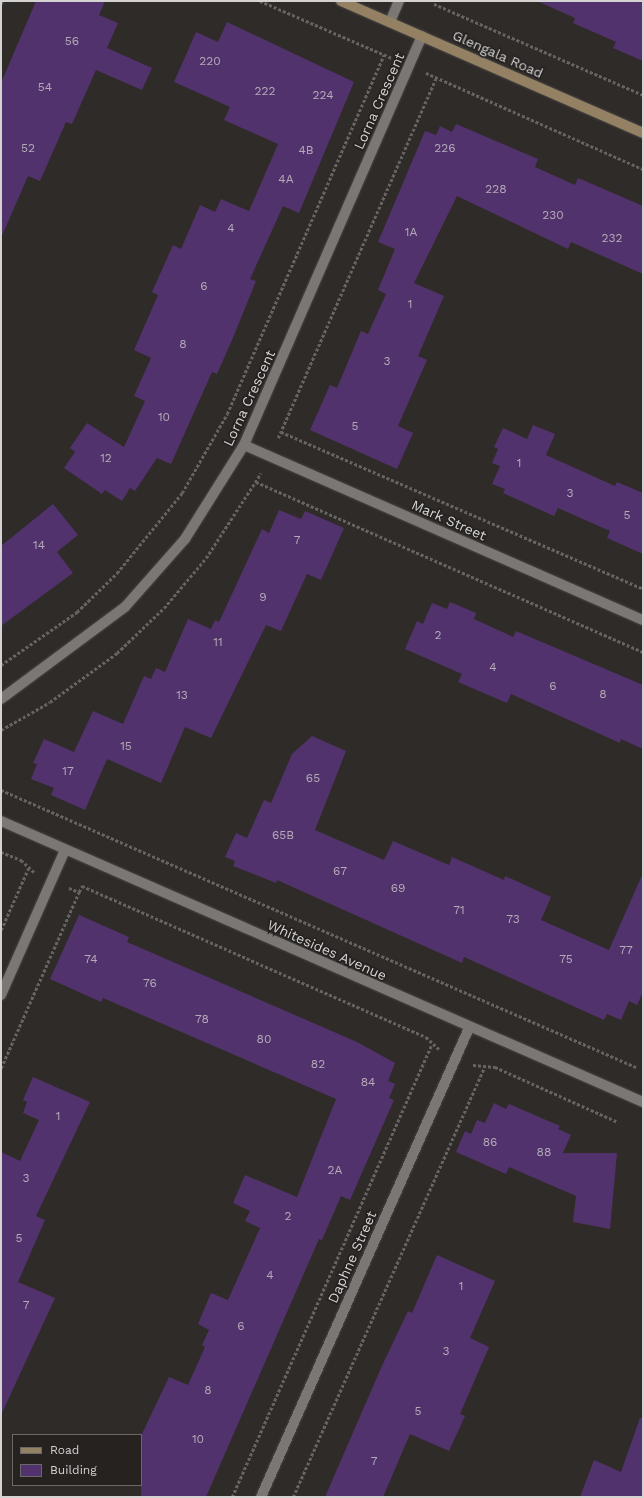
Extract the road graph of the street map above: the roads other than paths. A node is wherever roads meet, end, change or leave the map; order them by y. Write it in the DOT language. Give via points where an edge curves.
graph roads {
  1 [pos="341,1"];
  2 [pos="399,1"];
  3 [pos="390,22"];
  4 [pos="422,36"];
  5 [pos="643,133"];
  6 [pos="244,445"];
  7 [pos="643,620"];
  8 [pos="1,699"];
  9 [pos="1,821"];
  10 [pos="65,850"];
  11 [pos="1,995"];
  12 [pos="469,1028"];
  13 [pos="643,1102"];
  14 [pos="261,1497"];
  1 -- 3 [label="street, Glengala Road"];
  2 -- 3 [label="street"];
  3 -- 4 [label="street, Glengala Road"];
  4 -- 5 [label="street, Glengala Road"];
  4 -- 6 [label="street, Lorna Crescent"];
  6 -- 7 [label="street, Mark Street"];
  6 -- 8 [label="street, Lorna Crescent" via="185,539 125,607"];
  9 -- 10 [label="street, Whitesides Avenue"];
  10 -- 11 [label="street"];
  10 -- 12 [label="street, Whitesides Avenue"];
  12 -- 13 [label="street, Whitesides Avenue"];
  12 -- 14 [label="street, Daphne Street"];
}
